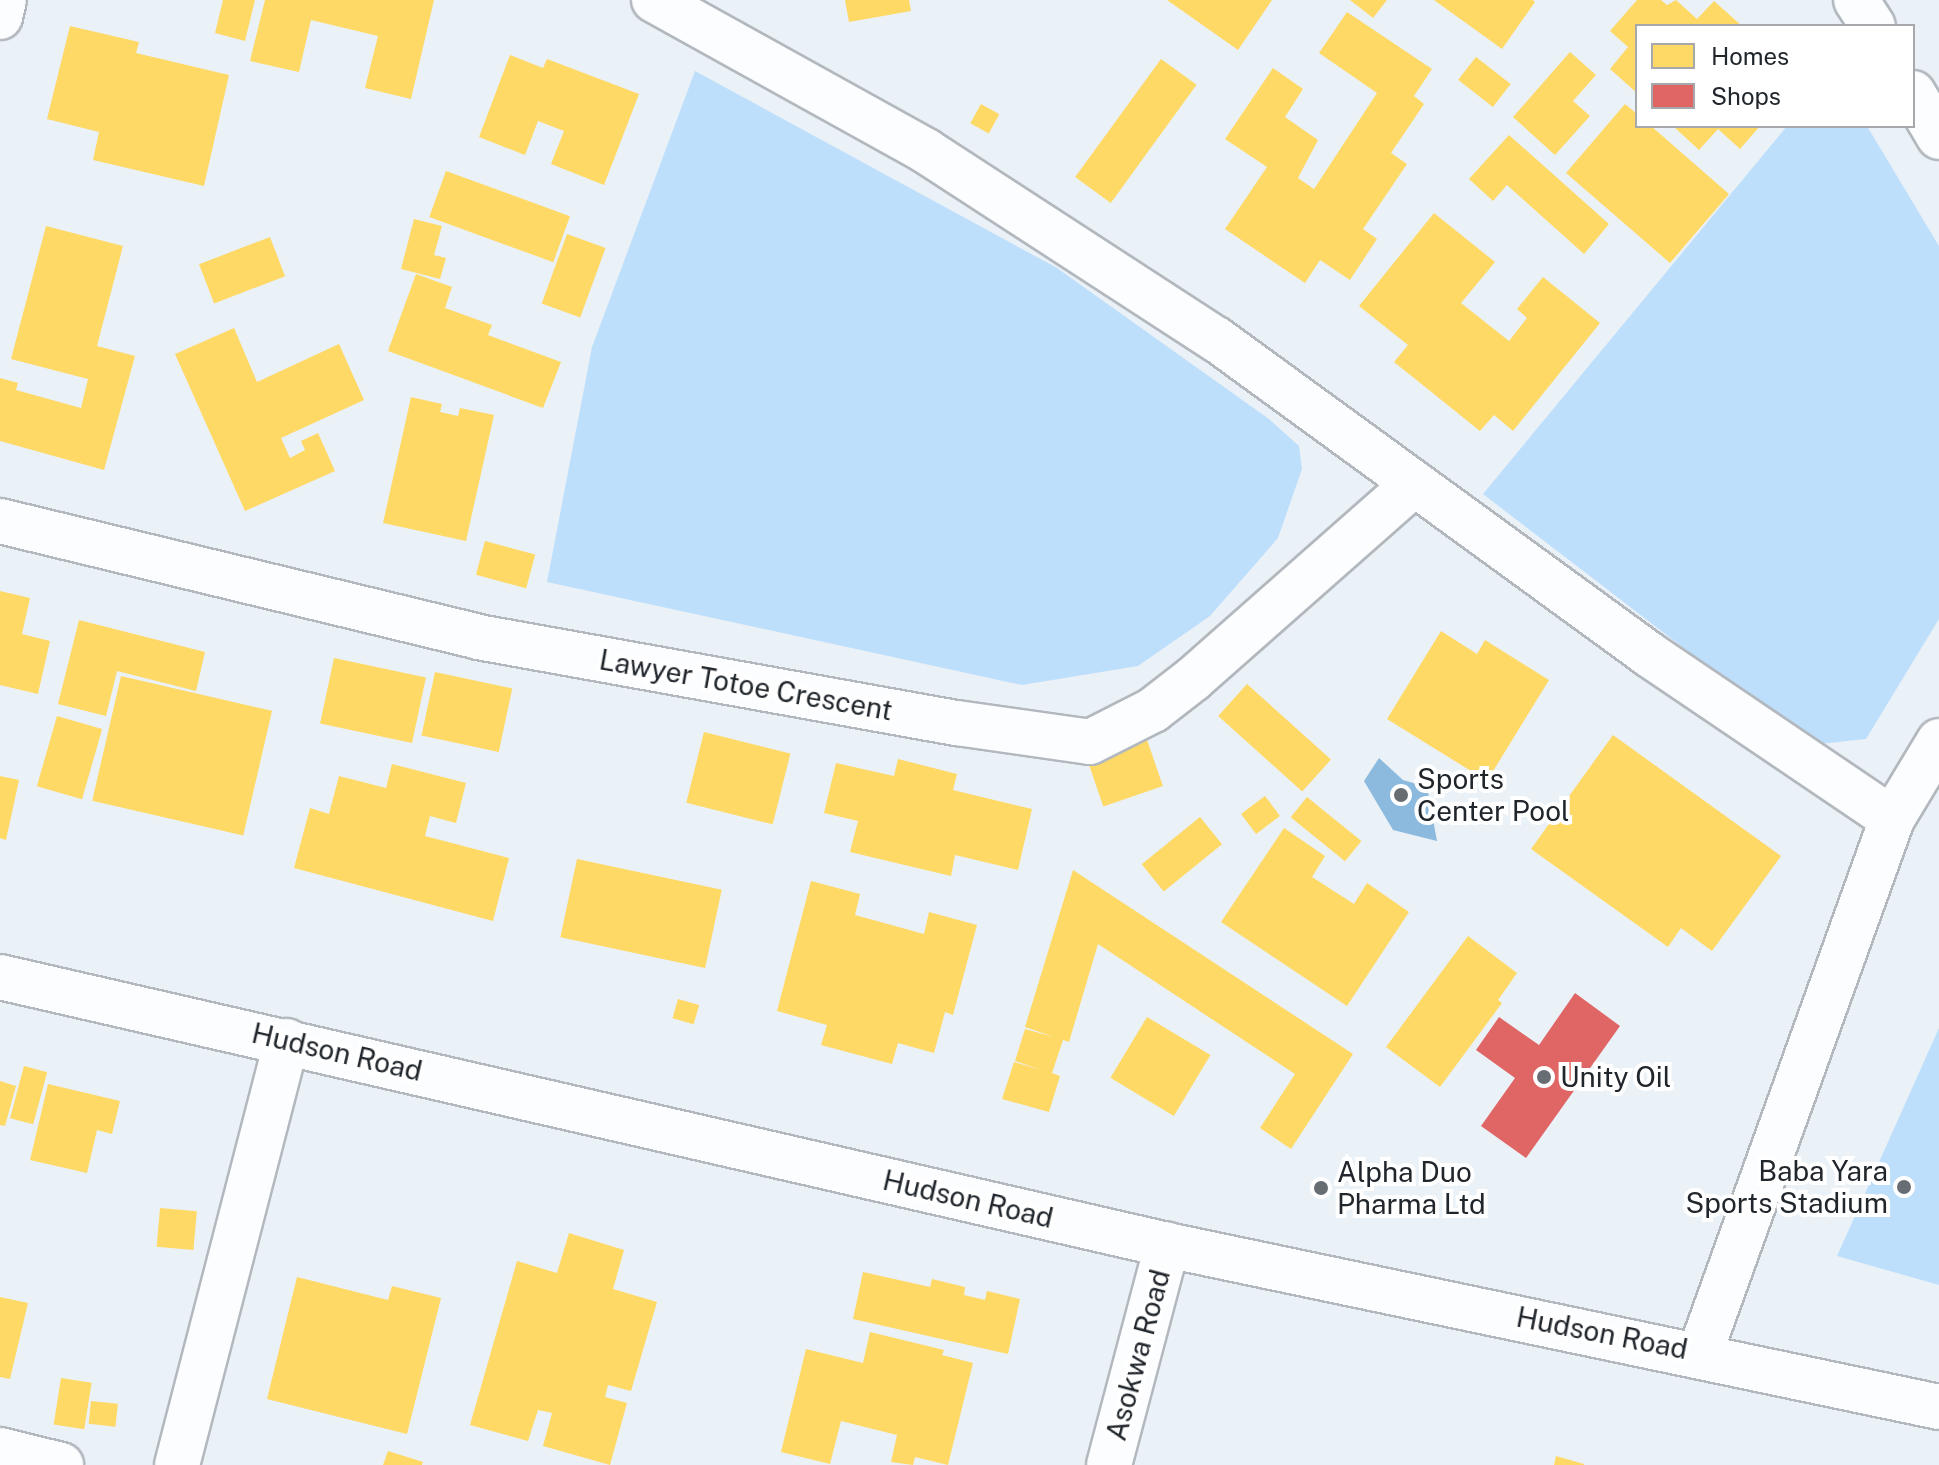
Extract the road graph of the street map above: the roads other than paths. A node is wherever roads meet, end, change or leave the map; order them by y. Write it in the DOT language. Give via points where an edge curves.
graph roads {
  1 [pos="4,0"];
  2 [pos="654,0"];
  3 [pos="1856,0"];
  4 [pos="0,17"];
  5 [pos="1872,24"];
  6 [pos="1915,96"];
  7 [pos="1939,137"];
  8 [pos="1414,484"];
  9 [pos="0,521"];
  10 [pos="1939,741"];
  11 [pos="1892,819"];
  12 [pos="0,977"];
  13 [pos="287,1041"];
  14 [pos="1167,1245"];
  15 [pos="1700,1353"];
  16 [pos="1939,1407"];
  17 [pos="0,1450"];
  18 [pos="61,1465"];
  19 [pos="177,1465"];
  20 [pos="1109,1465"];
  1 -- 4 [label="street"];
  2 -- 8 [label="street" via="939,160 1216,339"];
  3 -- 5 [label="street"];
  6 -- 7 [label="street"];
  8 -- 9 [label="street, Lawyer Totoe Crescent" via="1193,679 1153,710 1090,742 478,637"];
  8 -- 11 [label="street" via="1650,655"];
  10 -- 11 [label="street"];
  11 -- 15 [label="street"];
  12 -- 13 [label="street, Hudson Road"];
  13 -- 14 [label="street, Hudson Road"];
  13 -- 19 [label="street"];
  14 -- 15 [label="street, Hudson Road"];
  14 -- 20 [label="street, Asokwa Road"];
  15 -- 16 [label="street, Hudson Road"];
  17 -- 18 [label="street"];
}
